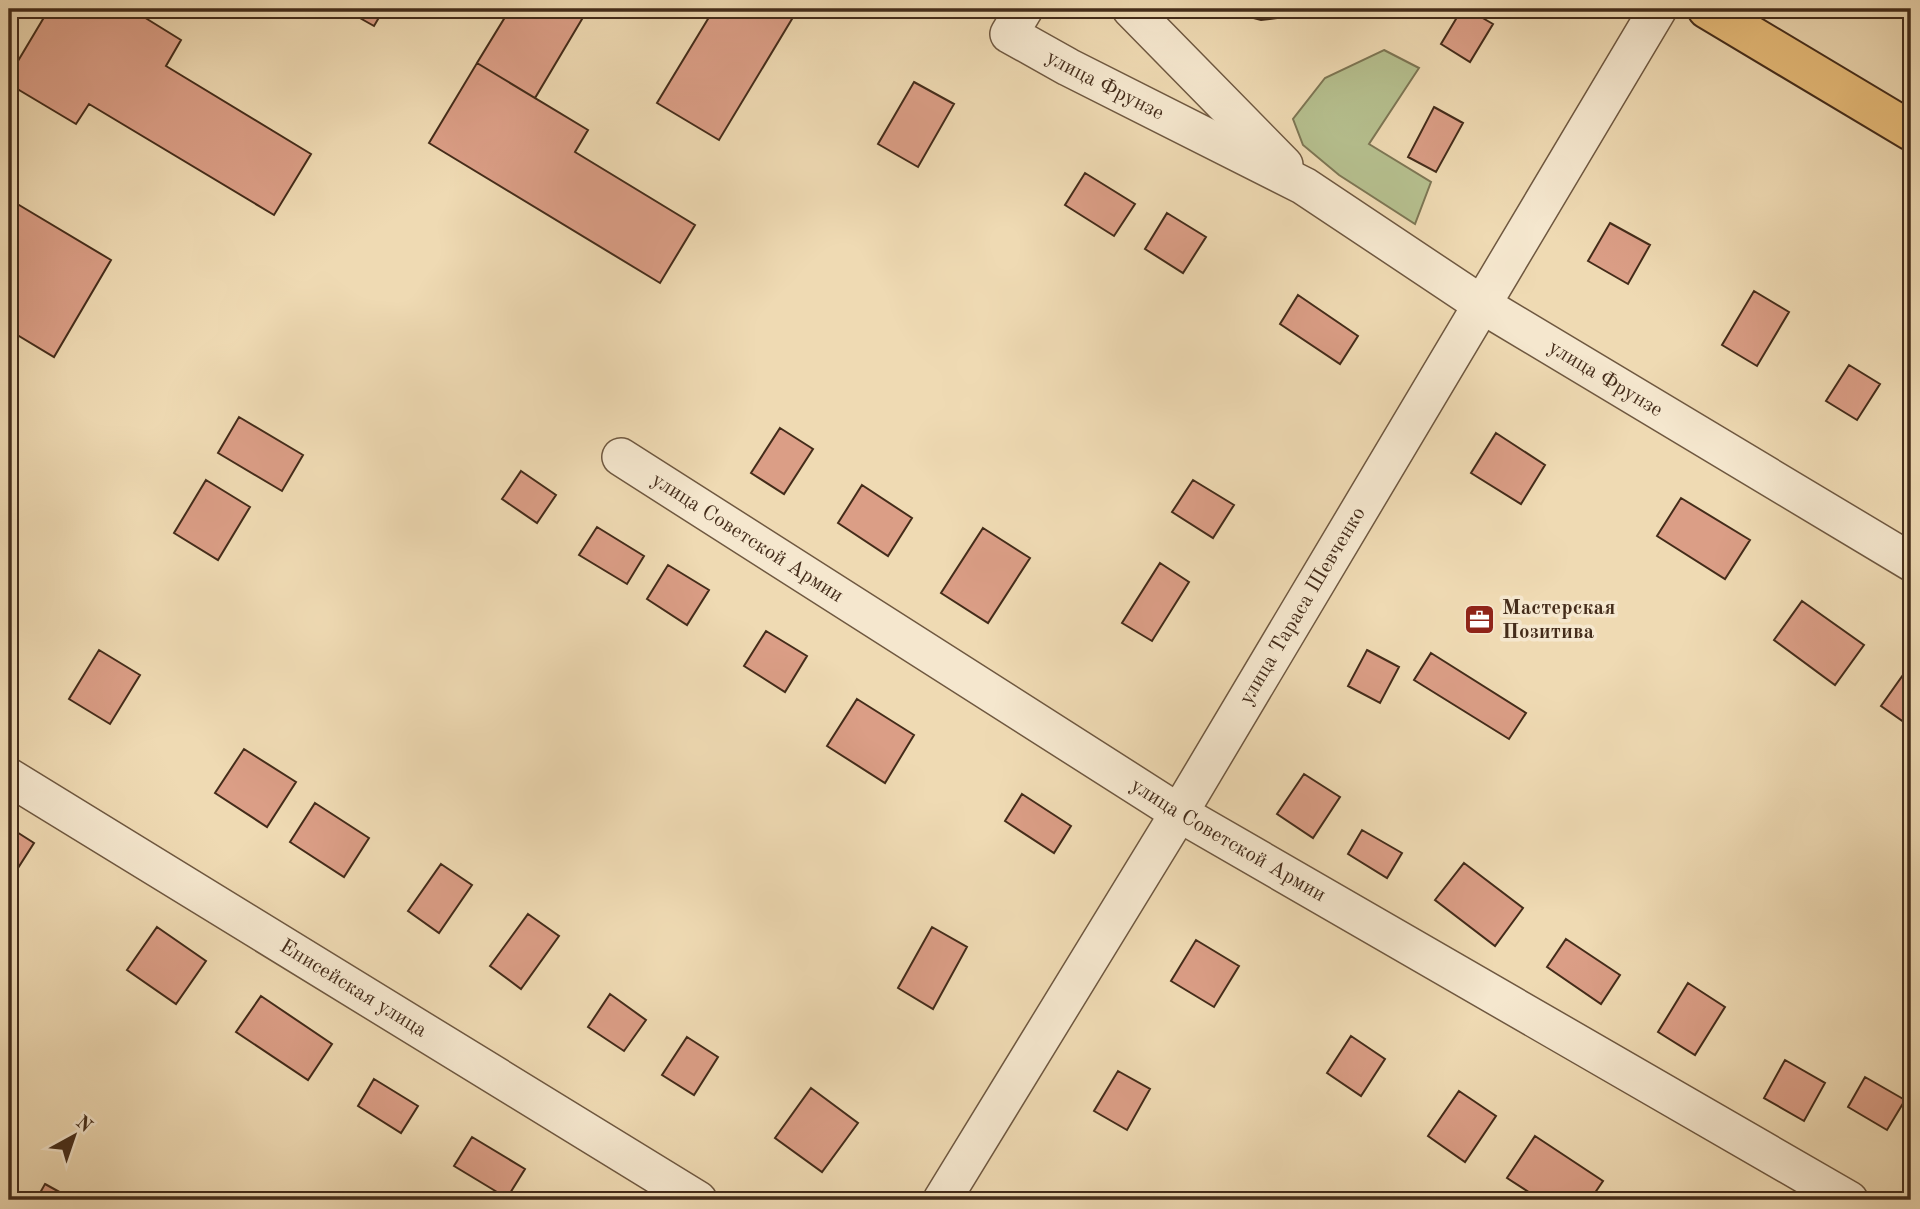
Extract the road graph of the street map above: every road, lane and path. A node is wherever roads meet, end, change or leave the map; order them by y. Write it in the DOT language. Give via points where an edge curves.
graph roads {
  1 [pos="1024,9"];
  2 [pos="1131,9"];
  3 [pos="1658,9"];
  4 [pos="1707,9"];
  5 [pos="1911,131"];
  6 [pos="1304,186"];
  7 [pos="1481,304"];
  8 [pos="621,457"];
  9 [pos="1911,562"];
  10 [pos="9,777"];
  11 [pos="1179,813"];
  12 [pos="698,1200"];
  13 [pos="942,1200"];
  14 [pos="1849,1200"];
  1 -- 6 [label="street, улица Фрунзе" via="1009,34"];
  2 -- 6 [label="street, улица Фрунзе"];
  3 -- 7 [label="street, улица Тараса Шевченко"];
  4 -- 5 [label="main road"];
  6 -- 7 [label="street, улица Фрунзе"];
  7 -- 9 [label="street, улица Фрунзе"];
  7 -- 11 [label="street, улица Тараса Шевченко"];
  8 -- 11 [label="street, улица Советской Армии"];
  10 -- 12 [label="street, Енисейская улица"];
  11 -- 13 [label="street, улица Тараса Шевченко"];
  11 -- 14 [label="street, улица Советской Армии"];
}
